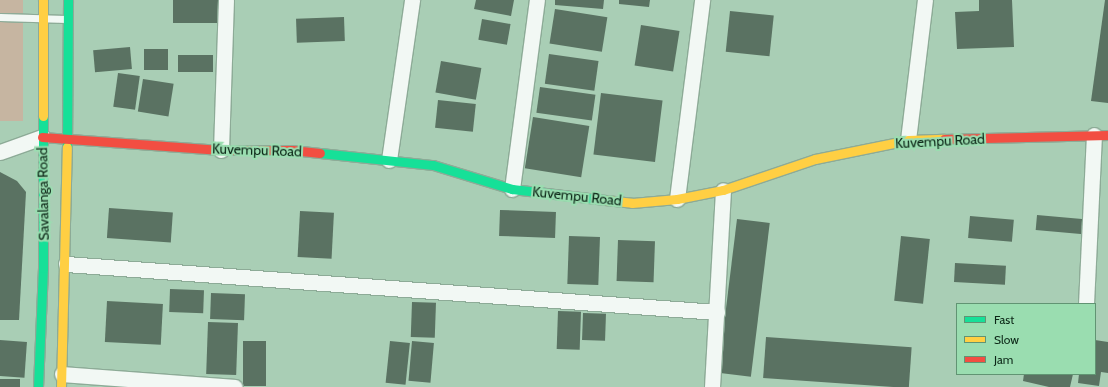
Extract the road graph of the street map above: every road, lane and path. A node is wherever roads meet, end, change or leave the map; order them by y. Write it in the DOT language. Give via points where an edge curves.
graph roads {
  1 [pos="42,0"];
  2 [pos="68,0"];
  3 [pos="226,0"];
  4 [pos="412,0"];
  5 [pos="537,0"];
  6 [pos="702,0"];
  7 [pos="925,0"];
  8 [pos="0,17"];
  9 [pos="42,19"];
  10 [pos="68,19"];
  11 [pos="1101,135"];
  12 [pos="42,137"];
  13 [pos="68,137"];
  14 [pos="908,140"];
  15 [pos="220,150"];
  16 [pos="0,152"];
  17 [pos="388,160"];
  18 [pos="512,189"];
  19 [pos="723,190"];
  20 [pos="677,199"];
  21 [pos="66,264"];
  22 [pos="1086,303"];
  23 [pos="717,312"];
  24 [pos="62,380"];
  25 [pos="38,387"];
  26 [pos="235,387"];
  27 [pos="712,387"];
  1 -- 9 [label="main road, Savalanga Road"];
  2 -- 10 [label="main road, Savalanga Road"];
  3 -- 15 [label="street"];
  4 -- 17 [label="street"];
  5 -- 18 [label="street"];
  6 -- 20 [label="street"];
  7 -- 14 [label="street"];
  8 -- 9 [label="lane"];
  9 -- 10 [label="lane"];
  9 -- 12 [label="main road, Savalanga Road"];
  10 -- 13 [label="main road, Savalanga Road"];
  11 -- 14 [label="main road, Kuvempu Road"];
  11 -- 22 [label="street"];
  12 -- 13 [label="main road, Kuvempu Road"];
  12 -- 16 [label="street"];
  12 -- 25 [label="main road, Savalanga Road" via="43,268"];
  13 -- 15 [label="main road, Kuvempu Road"];
  13 -- 21 [label="main road, Savalanga Road"];
  14 -- 19 [label="main road, Kuvempu Road" via="815,159"];
  15 -- 17 [label="main road, Kuvempu Road" via="292,150"];
  17 -- 18 [label="main road, Kuvempu Road" via="433,165"];
  18 -- 20 [label="main road, Kuvempu Road" via="632,203"];
  19 -- 20 [label="main road, Kuvempu Road"];
  19 -- 23 [label="street"];
  21 -- 23 [label="street"];
  21 -- 24 [label="main road, Savalanga Road"];
  23 -- 27 [label="street"];
  24 -- 26 [label="street"];
}
